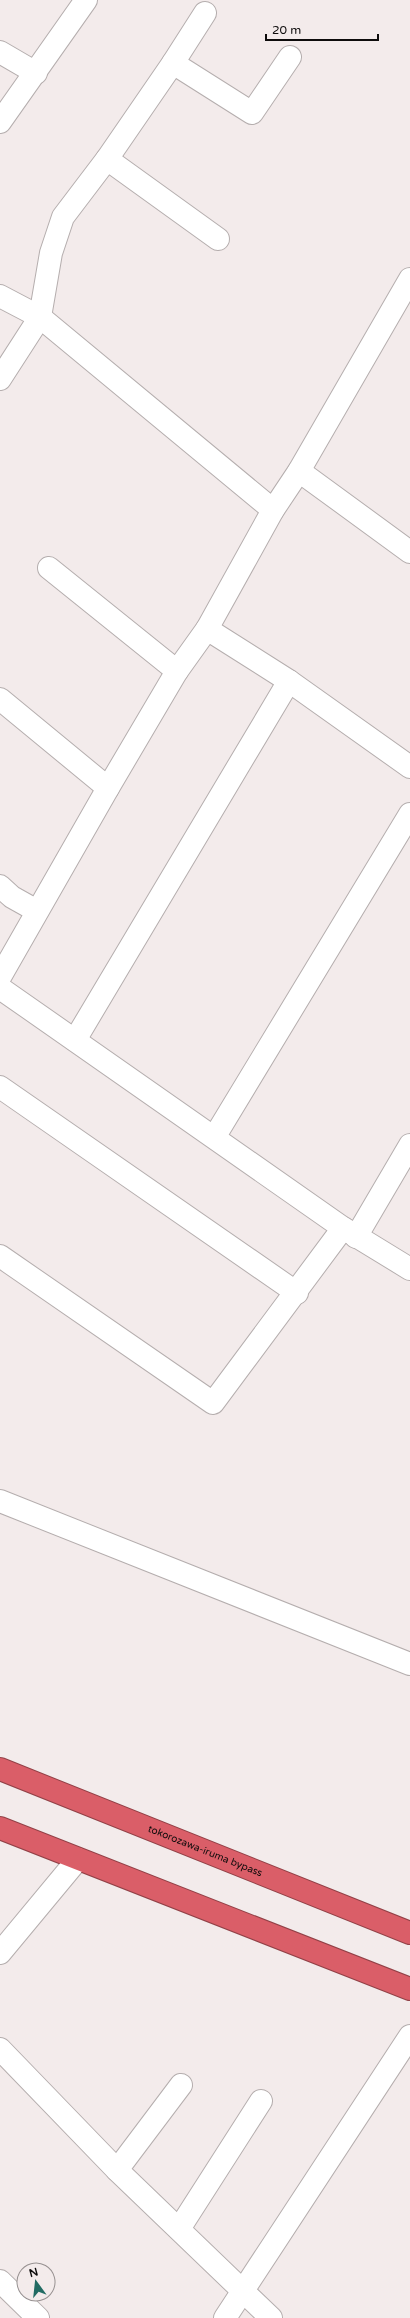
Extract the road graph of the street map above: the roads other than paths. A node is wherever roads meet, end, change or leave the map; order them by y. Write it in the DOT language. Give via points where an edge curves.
graph roads {
  1 [pos="86,0"];
  2 [pos="205,13"];
  3 [pos="0,52"];
  4 [pos="290,57"];
  5 [pos="173,63"];
  6 [pos="36,73"];
  7 [pos="0,122"];
  8 [pos="106,159"];
  9 [pos="218,239"];
  10 [pos="410,279"];
  11 [pos="0,296"];
  12 [pos="40,317"];
  13 [pos="0,379"];
  14 [pos="299,471"];
  15 [pos="273,510"];
  16 [pos="410,552"];
  17 [pos="49,568"];
  18 [pos="207,629"];
  19 [pos="177,671"];
  20 [pos="289,681"];
  21 [pos="0,699"];
  22 [pos="410,767"];
  23 [pos="108,788"];
  24 [pos="410,814"];
  25 [pos="0,886"];
  26 [pos="37,911"];
  27 [pos="0,977"];
  28 [pos="0,988"];
  29 [pos="75,1040"];
  30 [pos="0,1087"];
  31 [pos="214,1136"];
  32 [pos="410,1145"];
  33 [pos="350,1232"];
  34 [pos="0,1256"];
  35 [pos="410,1269"];
  36 [pos="296,1293"];
  37 [pos="0,1501"];
  38 [pos="410,1664"];
  39 [pos="0,1769"];
  40 [pos="0,1828"];
  41 [pos="78,1859"];
  42 [pos="410,1933"];
  43 [pos="0,1953"];
  44 [pos="410,1989"];
  45 [pos="410,2036"];
  46 [pos="0,2049"];
  47 [pos="181,2086"];
  48 [pos="261,2101"];
  49 [pos="117,2170"];
  50 [pos="179,2229"];
  51 [pos="0,2281"];
  52 [pos="243,2291"];
  53 [pos="38,2318"];
  54 [pos="225,2318"];
  55 [pos="271,2318"];
  1 -- 6 [label="street"];
  2 -- 5 [label="street"];
  3 -- 6 [label="street"];
  4 -- 5 [label="street" via="252,113"];
  5 -- 8 [label="street"];
  6 -- 7 [label="street"];
  8 -- 9 [label="street"];
  8 -- 12 [label="street" via="63,217 51,253"];
  10 -- 14 [label="street"];
  11 -- 12 [label="street"];
  12 -- 13 [label="street"];
  12 -- 15 [label="street"];
  14 -- 15 [label="street"];
  14 -- 16 [label="street"];
  15 -- 18 [label="street"];
  17 -- 19 [label="street"];
  18 -- 19 [label="street"];
  18 -- 20 [label="street"];
  19 -- 23 [label="street"];
  20 -- 22 [label="street"];
  20 -- 29 [label="street"];
  21 -- 23 [label="street"];
  23 -- 26 [label="street"];
  24 -- 31 [label="street"];
  25 -- 26 [label="street" via="12,897"];
  26 -- 27 [label="street"];
  28 -- 29 [label="street"];
  29 -- 31 [label="street"];
  30 -- 36 [label="street"];
  31 -- 33 [label="street"];
  32 -- 33 [label="street"];
  33 -- 35 [label="street"];
  33 -- 36 [label="street"];
  34 -- 36 [label="street" via="213,1404"];
  37 -- 38 [label="street"];
  39 -- 42 [label="highway, tokorozawa-iruma bypass"];
  40 -- 41 [label="highway"];
  41 -- 43 [label="street"];
  41 -- 44 [label="highway"];
  45 -- 52 [label="street"];
  46 -- 49 [label="street"];
  47 -- 49 [label="street"];
  48 -- 50 [label="street"];
  49 -- 50 [label="street"];
  50 -- 52 [label="street"];
  51 -- 53 [label="street"];
  52 -- 54 [label="street"];
  52 -- 55 [label="street"];
}
